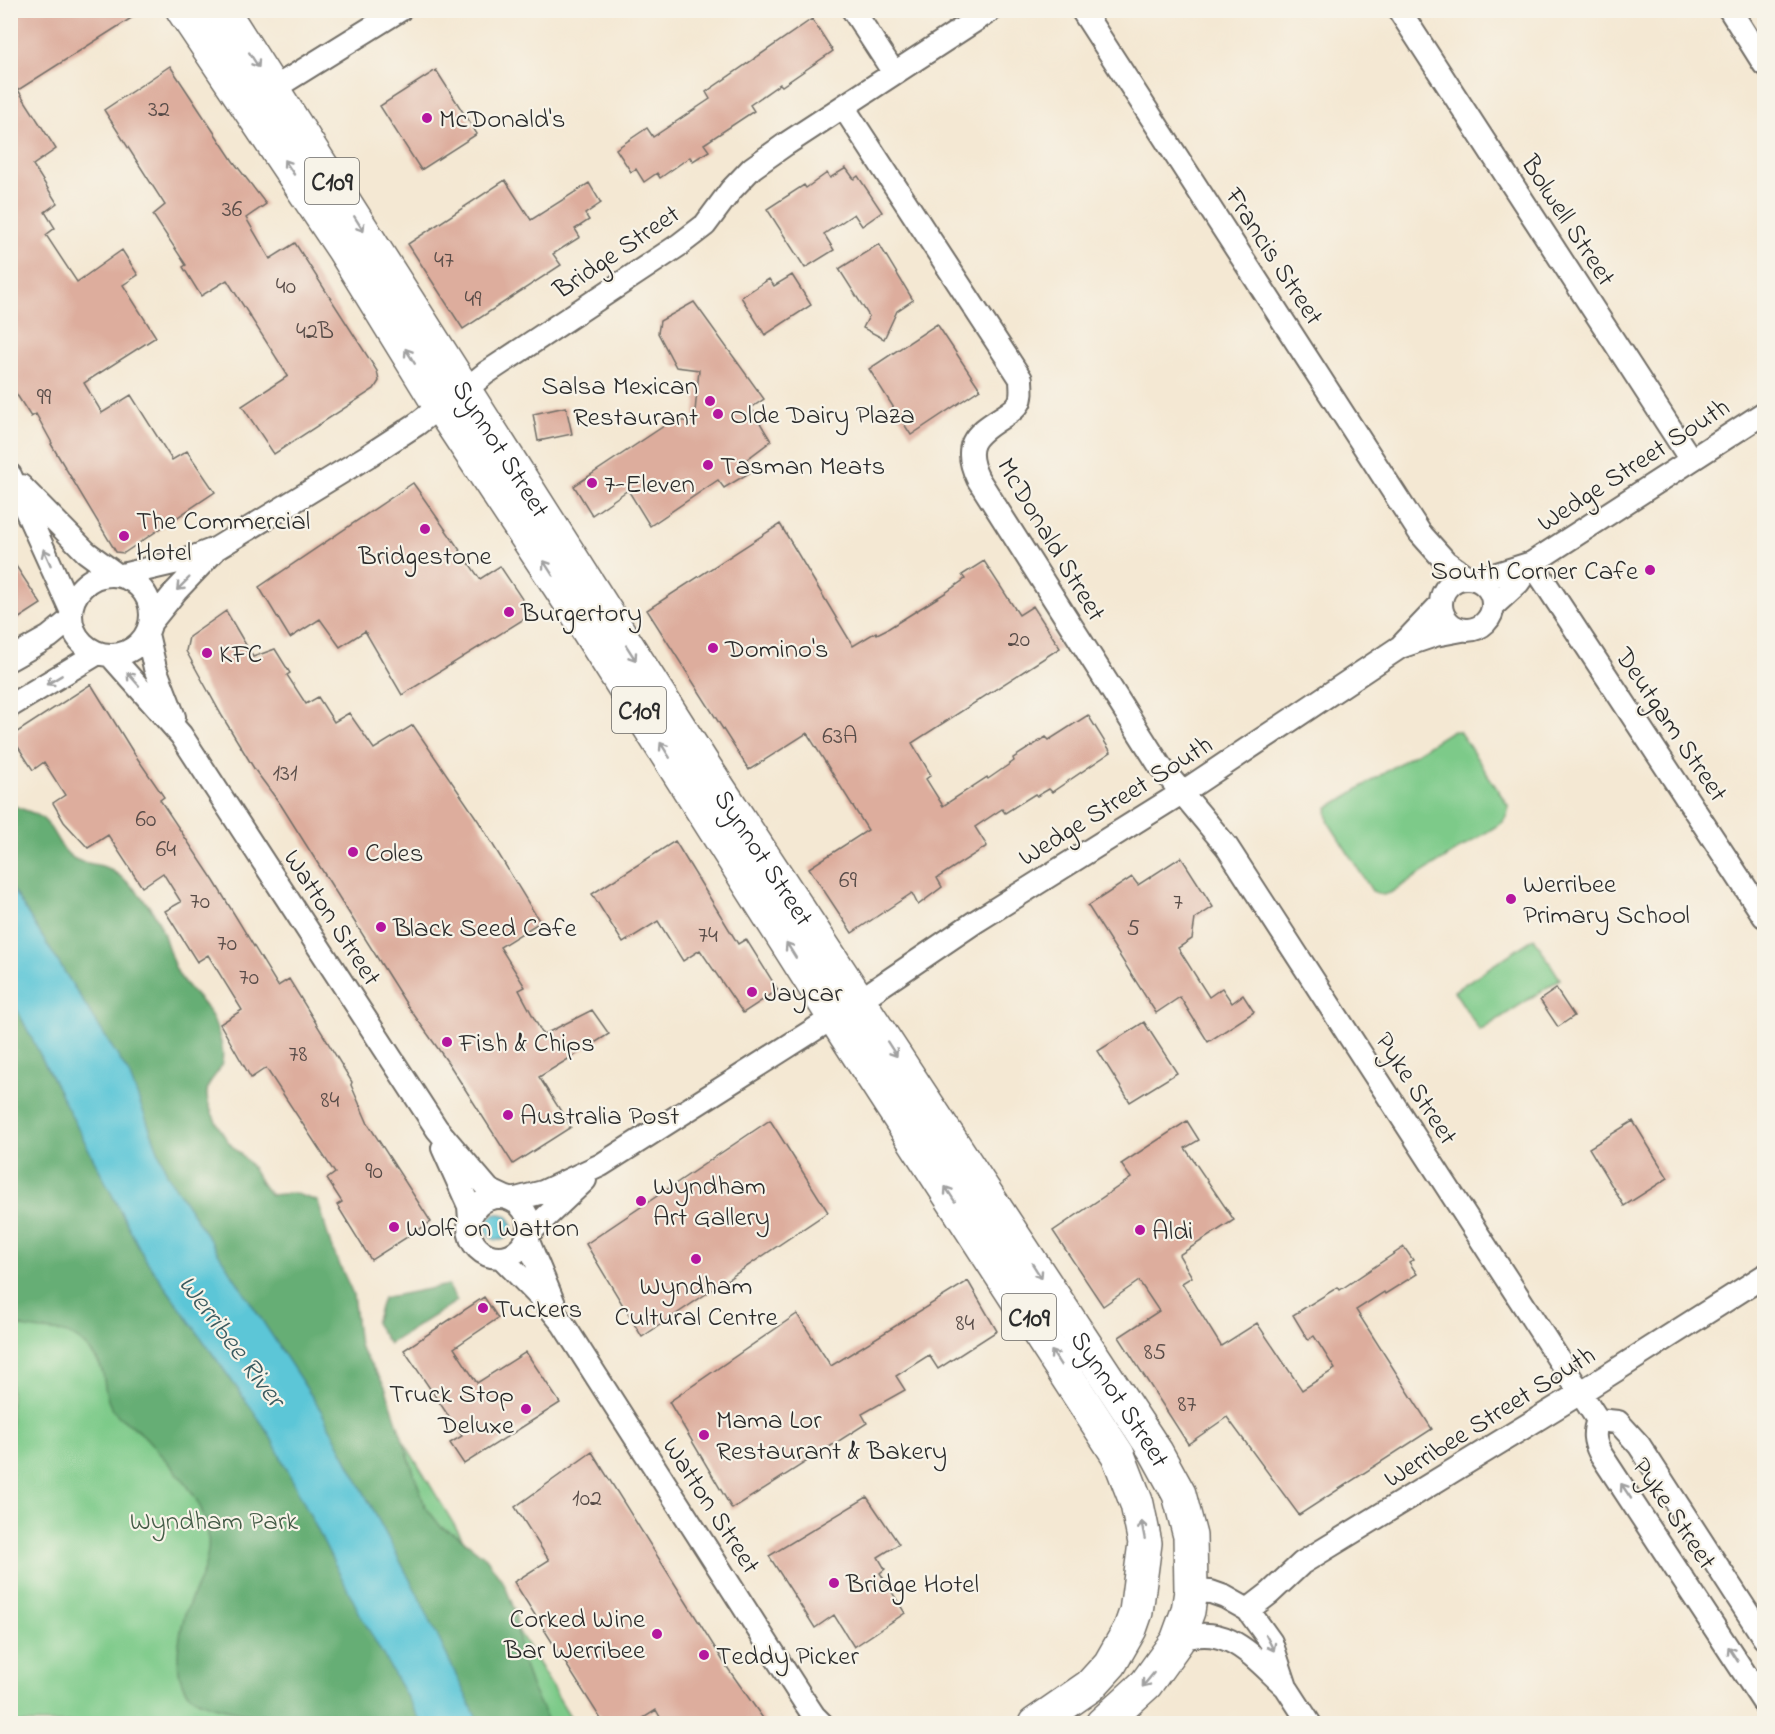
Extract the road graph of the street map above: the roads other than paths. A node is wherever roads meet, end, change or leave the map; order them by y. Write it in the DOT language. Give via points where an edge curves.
graph roads {
  1 [pos="183,10"];
  2 [pos="222,10"];
  3 [pos="400,10"];
  4 [pos="853,10"];
  5 [pos="991,10"];
  6 [pos="1082,10"];
  7 [pos="1399,10"];
  8 [pos="1730,10"];
  9 [pos="1764,64"];
  10 [pos="894,73"];
  11 [pos="273,88"];
  12 [pos="844,108"];
  13 [pos="255,116"];
  14 [pos="452,398"];
  15 [pos="1764,413"];
  16 [pos="1691,460"];
  17 [pos="11,476"];
  18 [pos="1420,533"];
  19 [pos="217,548"];
  20 [pos="1532,563"];
  21 [pos="119,575"];
  22 [pos="1472,579"];
  23 [pos="1442,599"];
  24 [pos="1493,606"];
  25 [pos="71,615"];
  26 [pos="149,628"];
  27 [pos="1462,630"];
  28 [pos="1400,647"];
  29 [pos="104,654"];
  30 [pos="10,659"];
  31 [pos="10,706"];
  32 [pos="181,735"];
  33 [pos="1182,792"];
  34 [pos="1764,916"];
  35 [pos="847,1009"];
  36 [pos="437,1130"];
  37 [pos="601,1165"];
  38 [pos="508,1198"];
  39 [pos="470,1220"];
  40 [pos="1005,1222"];
  41 [pos="528,1237"];
  42 [pos="982,1244"];
  43 [pos="501,1257"];
  44 [pos="1764,1276"];
  45 [pos="563,1324"];
  46 [pos="1580,1393"];
  47 [pos="1598,1420"];
  48 [pos="1731,1586"];
  49 [pos="1191,1591"];
  50 [pos="1701,1603"];
  51 [pos="1248,1611"];
  52 [pos="1130,1629"];
  53 [pos="1764,1638"];
  54 [pos="1177,1641"];
  55 [pos="1286,1687"];
  56 [pos="1764,1703"];
  57 [pos="817,1721"];
  58 [pos="1035,1724"];
  59 [pos="1102,1724"];
  60 [pos="1310,1724"];
  1 -- 13 [label="highway, Synnot Street / C109"];
  2 -- 11 [label="highway, Synnot Street / C109, one-way"];
  3 -- 11 [label="street"];
  4 -- 10 [label="street"];
  5 -- 10 [label="street, Bridge Street"];
  6 -- 18 [label="street, Francis Street"];
  7 -- 16 [label="street, Bolwell Street"];
  8 -- 9 [label="street"];
  10 -- 12 [label="street, Bridge Street"];
  11 -- 13 [label="highway"];
  11 -- 14 [label="highway, Synnot Street / C109, one-way"];
  12 -- 14 [label="street, Bridge Street" via="752,168 705,225 679,245"];
  12 -- 33 [label="street, McDonald Street" via="1021,379 1020,401 974,440 973,469 1160,766"];
  14 -- 13 [label="highway, Synnot Street / C109, one-way" via="344,250"];
  14 -- 19 [label="street, Bridge Street" via="368,456"];
  14 -- 35 [label="highway, Synnot Street / C109"];
  15 -- 16 [label="street, Wedge Street South"];
  16 -- 20 [label="street, Wedge Street South"];
  17 -- 21 [label="street" via="86,552"];
  25 -- 17 [label="street, one-way"];
  18 -- 22 [label="street, Francis Street" via="1446,562"];
  18 -- 23 [label="street, Francis Street" via="1439,578"];
  19 -- 21 [label="street, Bridge Street" via="186,560"];
  19 -- 26 [label="street, Bridge Street, one-way" via="176,591"];
  20 -- 22 [label="street, Wedge Street South"];
  20 -- 24 [label="street, Wedge Street South" via="1518,583"];
  20 -- 34 [label="street, Deutgam Street"];
  21 -- 25 [label="street" via="103,575 81,587"];
  21 -- 26 [label="street" via="142,588 151,610"];
  22 -- 23 [label="street" via="1455,580"];
  22 -- 24 [label="street" via="1489,590"];
  23 -- 27 [label="street" via="1447,621"];
  23 -- 28 [label="street, Wedge Street South"];
  24 -- 27 [label="street" via="1483,625"];
  25 -- 29 [label="street" via="80,640"];
  25 -- 30 [label="street" via="49,637"];
  26 -- 29 [label="street" via="131,650"];
  26 -- 32 [label="street, Watton Street" via="158,676"];
  27 -- 28 [label="street, Wedge Street South"];
  28 -- 33 [label="street, Wedge Street South"];
  29 -- 31 [label="street, one-way"];
  32 -- 29 [label="street, Watton Street, one-way"];
  32 -- 36 [label="street, Watton Street"];
  33 -- 35 [label="street, Wedge Street South" via="975,922"];
  33 -- 46 [label="street, Pyke Street" via="1227,847"];
  35 -- 37 [label="street, Wedge Street South"];
  35 -- 40 [label="highway, Synnot Street / C109, one-way"];
  42 -- 35 [label="highway, Synnot Street / C109, one-way"];
  36 -- 38 [label="street, Watton Street" via="489,1190"];
  36 -- 39 [label="street, Watton Street"];
  37 -- 38 [label="street, Wedge Street South" via="543,1192"];
  37 -- 41 [label="street, Wedge Street South"];
  38 -- 39 [label="street" via="479,1204"];
  38 -- 41 [label="street" via="524,1210"];
  39 -- 43 [label="street" via="470,1235 478,1249"];
  40 -- 42 [label="highway"];
  40 -- 49 [label="highway, Synnot Street / C109, one-way" via="1178,1491 1190,1536"];
  41 -- 43 [label="street" via="517,1252"];
  41 -- 45 [label="street, Watton Street"];
  52 -- 42 [label="highway, Synnot Street / C109, one-way" via="1145,1543 1137,1504 1118,1455"];
  43 -- 45 [label="street, Watton Street"];
  44 -- 46 [label="street, Werribee Street South"];
  45 -- 57 [label="street, Watton Street"];
  46 -- 47 [label="street, Pyke Street"];
  46 -- 51 [label="street, Werribee Street South" via="1302,1563"];
  47 -- 48 [label="street, Pyke Street" via="1624,1426"];
  50 -- 47 [label="street, Pyke Street, one-way" via="1600,1453 1594,1431"];
  48 -- 50 [label="street, Pyke Street"];
  48 -- 53 [label="street, Pyke Street"];
  49 -- 51 [label="street" via="1211,1592"];
  49 -- 52 [label="highway" via="1163,1602"];
  49 -- 54 [label="highway, C109"];
  56 -- 50 [label="street, Pyke Street, one-way"];
  51 -- 55 [label="street, one-way" via="1271,1642"];
  52 -- 58 [label="highway, C109" via="1110,1664 1090,1686"];
  54 -- 55 [label="street" via="1199,1635 1224,1637 1244,1649"];
  54 -- 59 [label="highway, C109, one-way" via="1146,1684"];
  55 -- 60 [label="street"];
}
